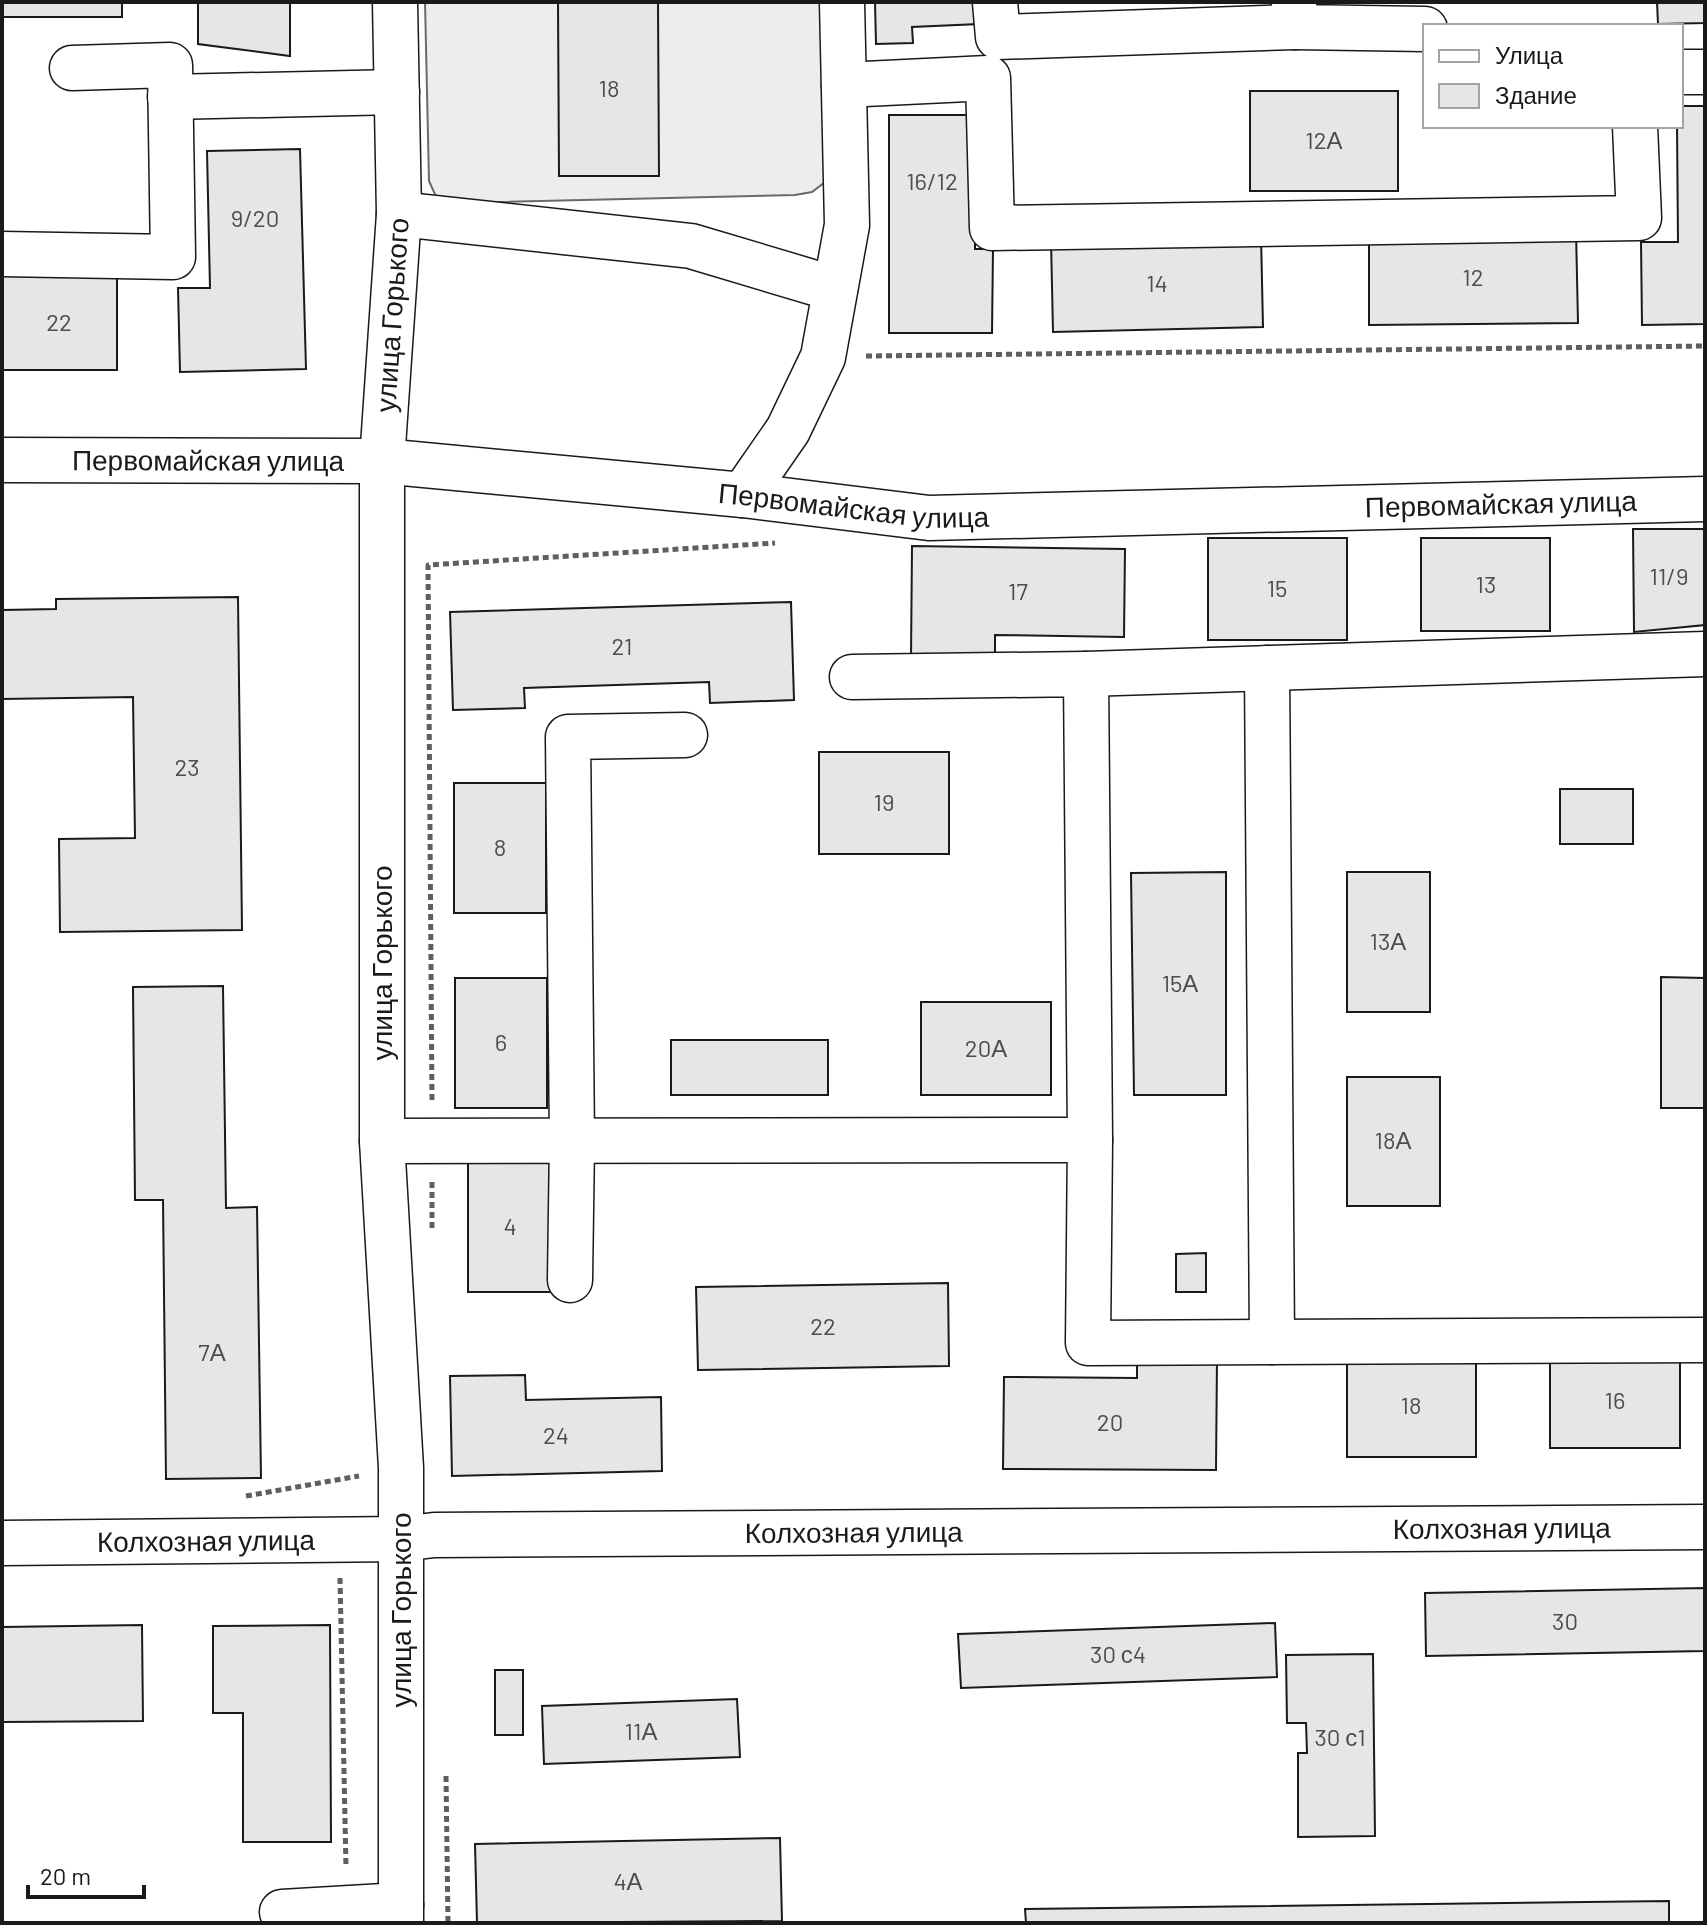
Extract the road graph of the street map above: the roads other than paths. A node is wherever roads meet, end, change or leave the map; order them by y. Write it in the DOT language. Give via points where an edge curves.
graph roads {
  1 [pos="395,2"];
  2 [pos="842,2"];
  3 [pos="1294,14"];
  4 [pos="1423,29"];
  5 [pos="993,39"];
  6 [pos="72,68"];
  7 [pos="1683,72"];
  8 [pos="1705,72"];
  9 [pos="844,85"];
  10 [pos="397,92"];
  11 [pos="170,97"];
  12 [pos="1635,128"];
  13 [pos="399,214"];
  14 [pos="2,254"];
  15 [pos="835,289"];
  16 [pos="2,460"];
  17 [pos="382,461"];
  18 [pos="743,495"];
  19 [pos="1705,499"];
  20 [pos="1705,654"];
  21 [pos="1267,668"];
  22 [pos="1086,674"];
  23 [pos="852,677"];
  24 [pos="685,735"];
  25 [pos="1090,1140"];
  26 [pos="382,1141"];
  27 [pos="572,1141"];
  28 [pos="570,1280"];
  29 [pos="1705,1340"];
  30 [pos="1272,1342"];
  31 [pos="1705,1527"];
  32 [pos="401,1539"];
  33 [pos="2,1543"];
  34 [pos="282,1912"];
  35 [pos="401,1914"];
  1 -- 10 [label="street, улица Горького"];
  2 -- 9 [label="street"];
  3 -- 4 [label="street"];
  3 -- 5 [label="street"];
  5 -- 9 [label="street"];
  5 -- 12 [label="street" via="992,228 1639,218"];
  6 -- 11 [label="street" via="170,65"];
  7 -- 8 [label="street"];
  9 -- 15 [label="street" via="847,225"];
  10 -- 11 [label="street"];
  10 -- 13 [label="street, улица Горького"];
  11 -- 14 [label="street" via="173,257"];
  13 -- 15 [label="street" via="691,246"];
  13 -- 17 [label="street, улица Горького"];
  15 -- 18 [label="street" via="823,357 788,430"];
  16 -- 17 [label="street, Первомайская улица"];
  17 -- 18 [label="street, Первомайская улица"];
  17 -- 26 [label="street, улица Горького"];
  18 -- 19 [label="street, Первомайская улица" via="929,518"];
  20 -- 21 [label="street"];
  21 -- 22 [label="street"];
  21 -- 30 [label="street"];
  22 -- 23 [label="street"];
  22 -- 25 [label="street"];
  24 -- 27 [label="street" via="568,737"];
  25 -- 27 [label="street"];
  25 -- 30 [label="street" via="1088,1343"];
  26 -- 27 [label="street"];
  26 -- 32 [label="street, улица Горького"];
  27 -- 28 [label="street"];
  29 -- 30 [label="street"];
  31 -- 32 [label="street, Колхозная улица"];
  32 -- 33 [label="street, Колхозная улица"];
  32 -- 35 [label="street, улица Горького"];
  34 -- 35 [label="street" via="347,1908"];
}
